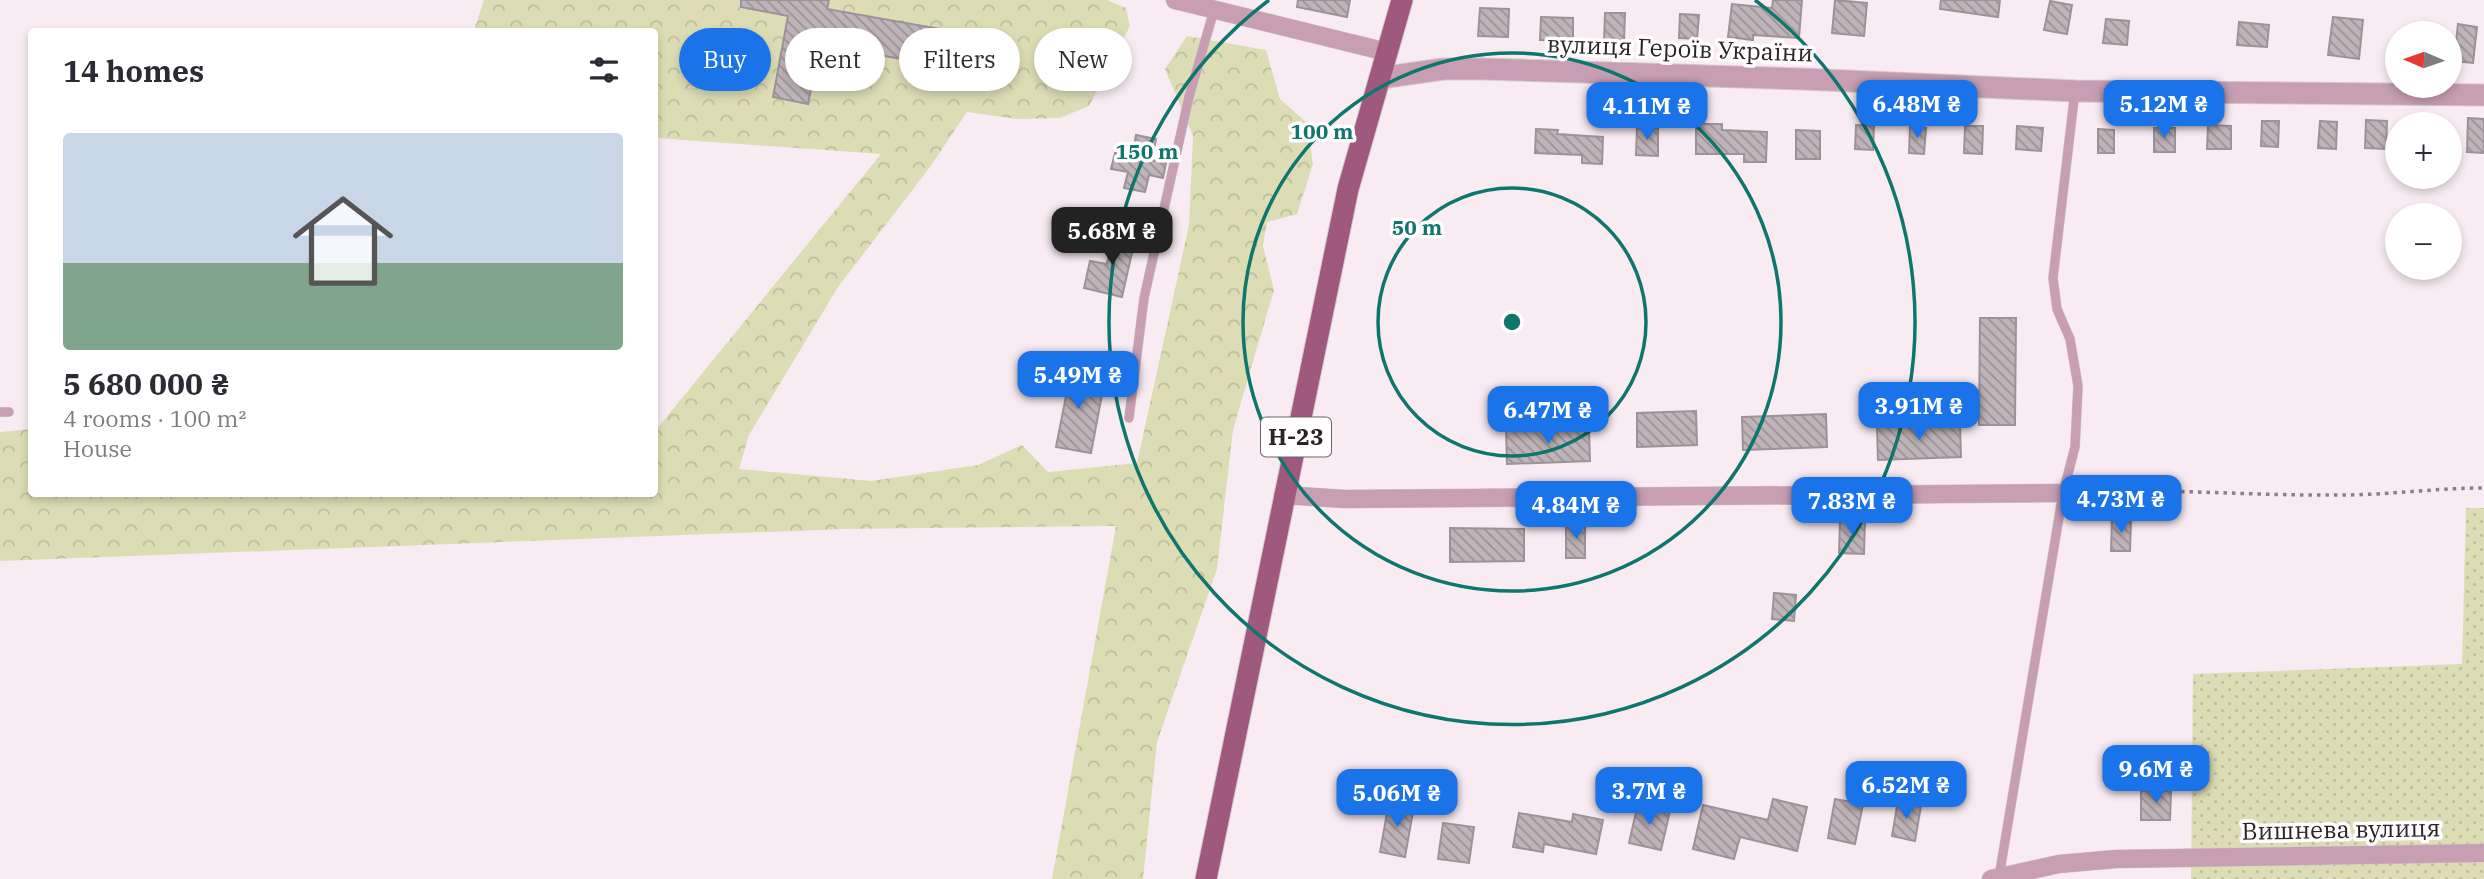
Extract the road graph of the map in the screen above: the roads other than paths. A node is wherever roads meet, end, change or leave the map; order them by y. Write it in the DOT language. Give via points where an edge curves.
graph roads {
  1 [pos="1175,0"];
  2 [pos="1402,0"];
  3 [pos="1214,10"];
  4 [pos="1387,52"];
  5 [pos="1380,78"];
  6 [pos="2075,91"];
  7 [pos="2484,96"];
  8 [pos="1129,418"];
  9 [pos="2063,493"];
  10 [pos="1283,495"];
  11 [pos="2484,853"];
  12 [pos="1997,878"];
  13 [pos="1206,879"];
  1 -- 3 [label="street"];
  2 -- 4 [label="main road, Н-23"];
  3 -- 4 [label="street"];
  3 -- 8 [label="lane" via="1189,97 1144,298"];
  4 -- 5 [label="main road, Н-23"];
  5 -- 6 [label="street, вулиця Героїв України" via="1443,69 1484,69"];
  5 -- 10 [label="main road, Н-23" via="1348,189"];
  6 -- 7 [label="street, вулиця Героїв України"];
  6 -- 9 [label="lane" via="2053,278 2078,386 2076,447"];
  9 -- 10 [label="street" via="1359,499"];
  9 -- 12 [label="lane"];
  10 -- 13 [label="main road, Н-23"];
  11 -- 12 [label="street, Вишнева вулиця" via="2116,859 2059,864"];
}
